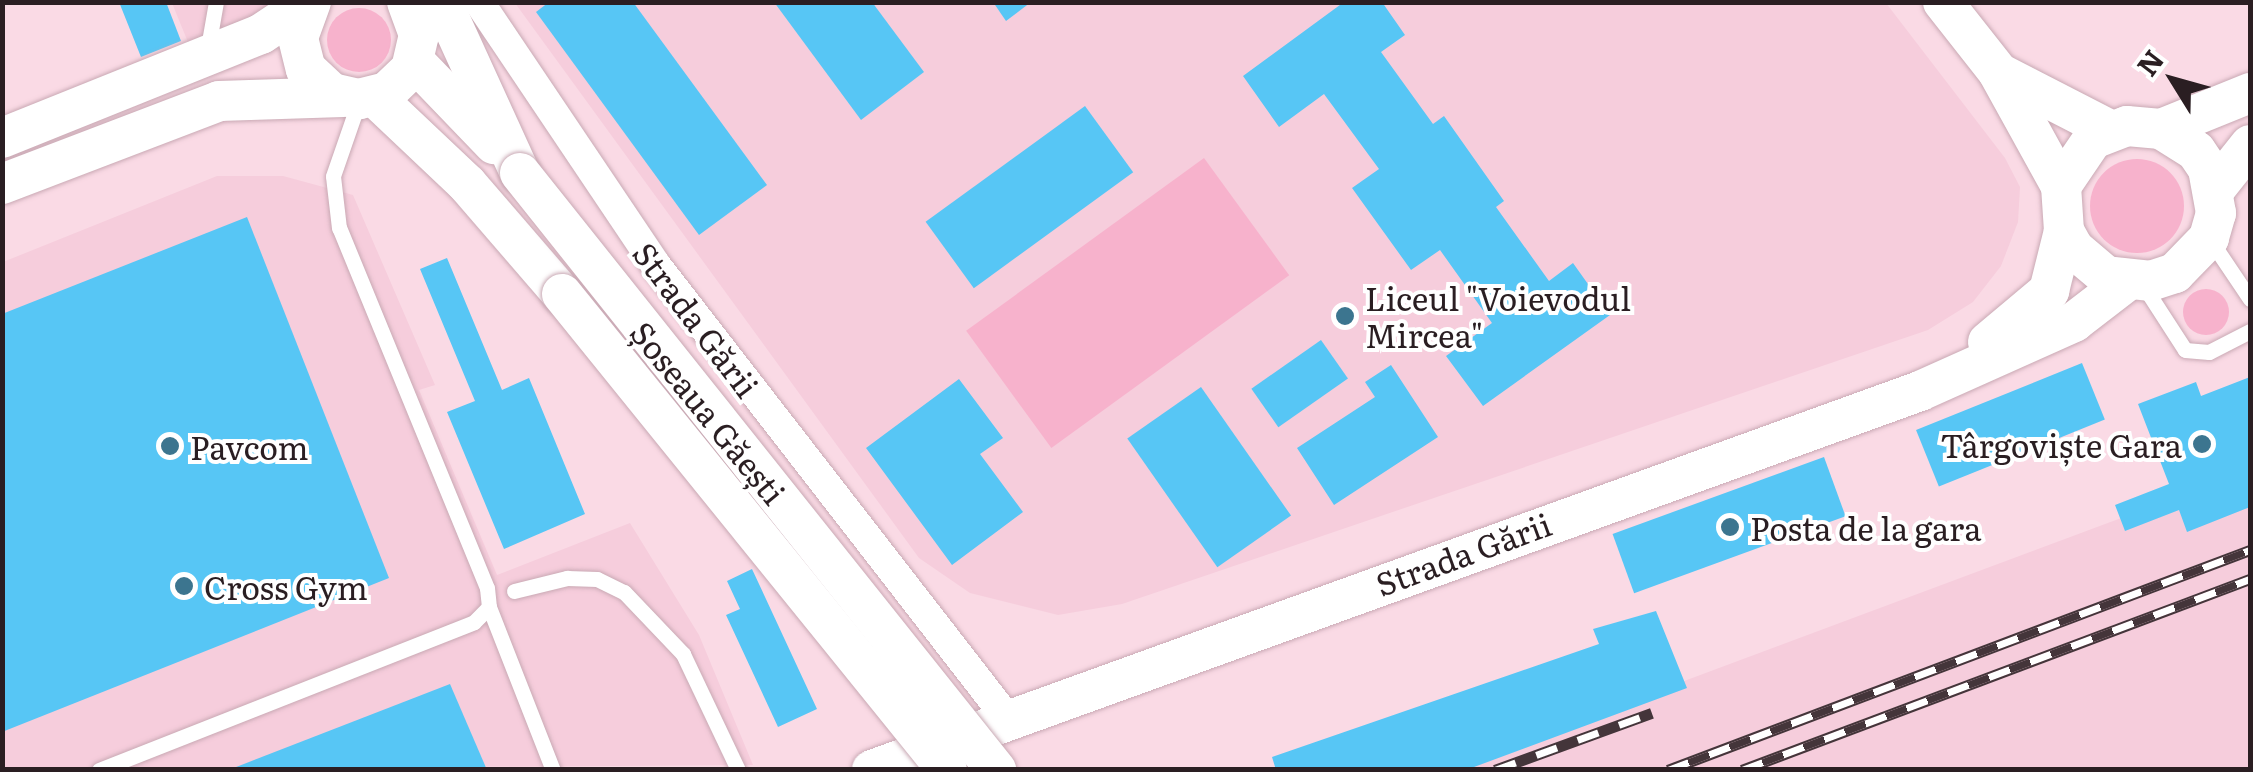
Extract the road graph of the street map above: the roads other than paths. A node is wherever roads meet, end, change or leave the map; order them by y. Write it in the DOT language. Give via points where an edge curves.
graph roads {
  1 [pos="216,2"];
  2 [pos="310,2"];
  3 [pos="407,2"];
  4 [pos="442,2"];
  5 [pos="479,2"];
  6 [pos="1943,2"];
  7 [pos="207,56"];
  8 [pos="415,62"];
  9 [pos="1998,72"];
  10 [pos="2250,93"];
  11 [pos="359,98"];
  12 [pos="2161,129"];
  13 [pos="2110,130"];
  14 [pos="2,138"];
  15 [pos="2250,145"];
  16 [pos="520,173"];
  17 [pos="2,184"];
  18 [pos="2062,186"];
  19 [pos="2215,189"];
  20 [pos="2064,231"];
  21 [pos="2209,238"];
  22 [pos="2133,282"];
  23 [pos="2250,300"];
  24 [pos="2250,332"];
  25 [pos="1920,391"];
  26 [pos="514,590"];
  27 [pos="490,607"];
  28 [pos="1007,718"];
  29 [pos="99,770"];
  30 [pos="553,770"];
  31 [pos="738,770"];
  32 [pos="872,770"];
  33 [pos="947,770"];
  34 [pos="996,770"];
  1 -- 7 [label="lane"];
  2 -- 7 [label="main road" via="272,28"];
  2 -- 11 [label="main road, Șoseaua Găești" via="298,34 301,58 316,82"];
  3 -- 8 [label="main road" via="419,31"];
  4 -- 16 [label="main road"];
  5 -- 28 [label="street, Strada Gării" via="678,296"];
  6 -- 9 [label="main road"];
  7 -- 14 [label="main road"];
  8 -- 11 [label="main road" via="398,86"];
  8 -- 16 [label="main road, Șoseaua Găești"];
  9 -- 13 [label="main road"];
  9 -- 18 [label="main road"];
  10 -- 12 [label="main road"];
  11 -- 17 [label="main road" via="218,101"];
  11 -- 27 [label="lane" via="333,176 340,228"];
  11 -- 33 [label="main road, Șoseaua Găești, bridge" via="488,206"];
  12 -- 13 [label="main road"];
  12 -- 19 [label="main road" via="2196,151"];
  13 -- 18 [label="main road" via="2079,152"];
  15 -- 19 [label="main road"];
  16 -- 34 [label="main road, Șoseaua Găești, bridge"];
  18 -- 20 [label="main road, Strada Gării"];
  19 -- 21 [label="main road"];
  20 -- 22 [label="main road" via="2088,264"];
  20 -- 25 [label="main road, Strada Gării" via="2049,292"];
  21 -- 22 [label="main road, Strada Gării" via="2175,274"];
  21 -- 23 [label="lane"];
  22 -- 24 [label="lane" via="2185,350 2210,352"];
  22 -- 25 [label="main road, Strada Gării" via="2074,322"];
  25 -- 28 [label="main road, Strada Gării"];
  26 -- 31 [label="lane" via="567,578 598,579 624,592 683,654"];
  27 -- 29 [label="lane" via="474,622"];
  27 -- 30 [label="lane"];
  28 -- 32 [label="main road, Strada Gării"];
}
